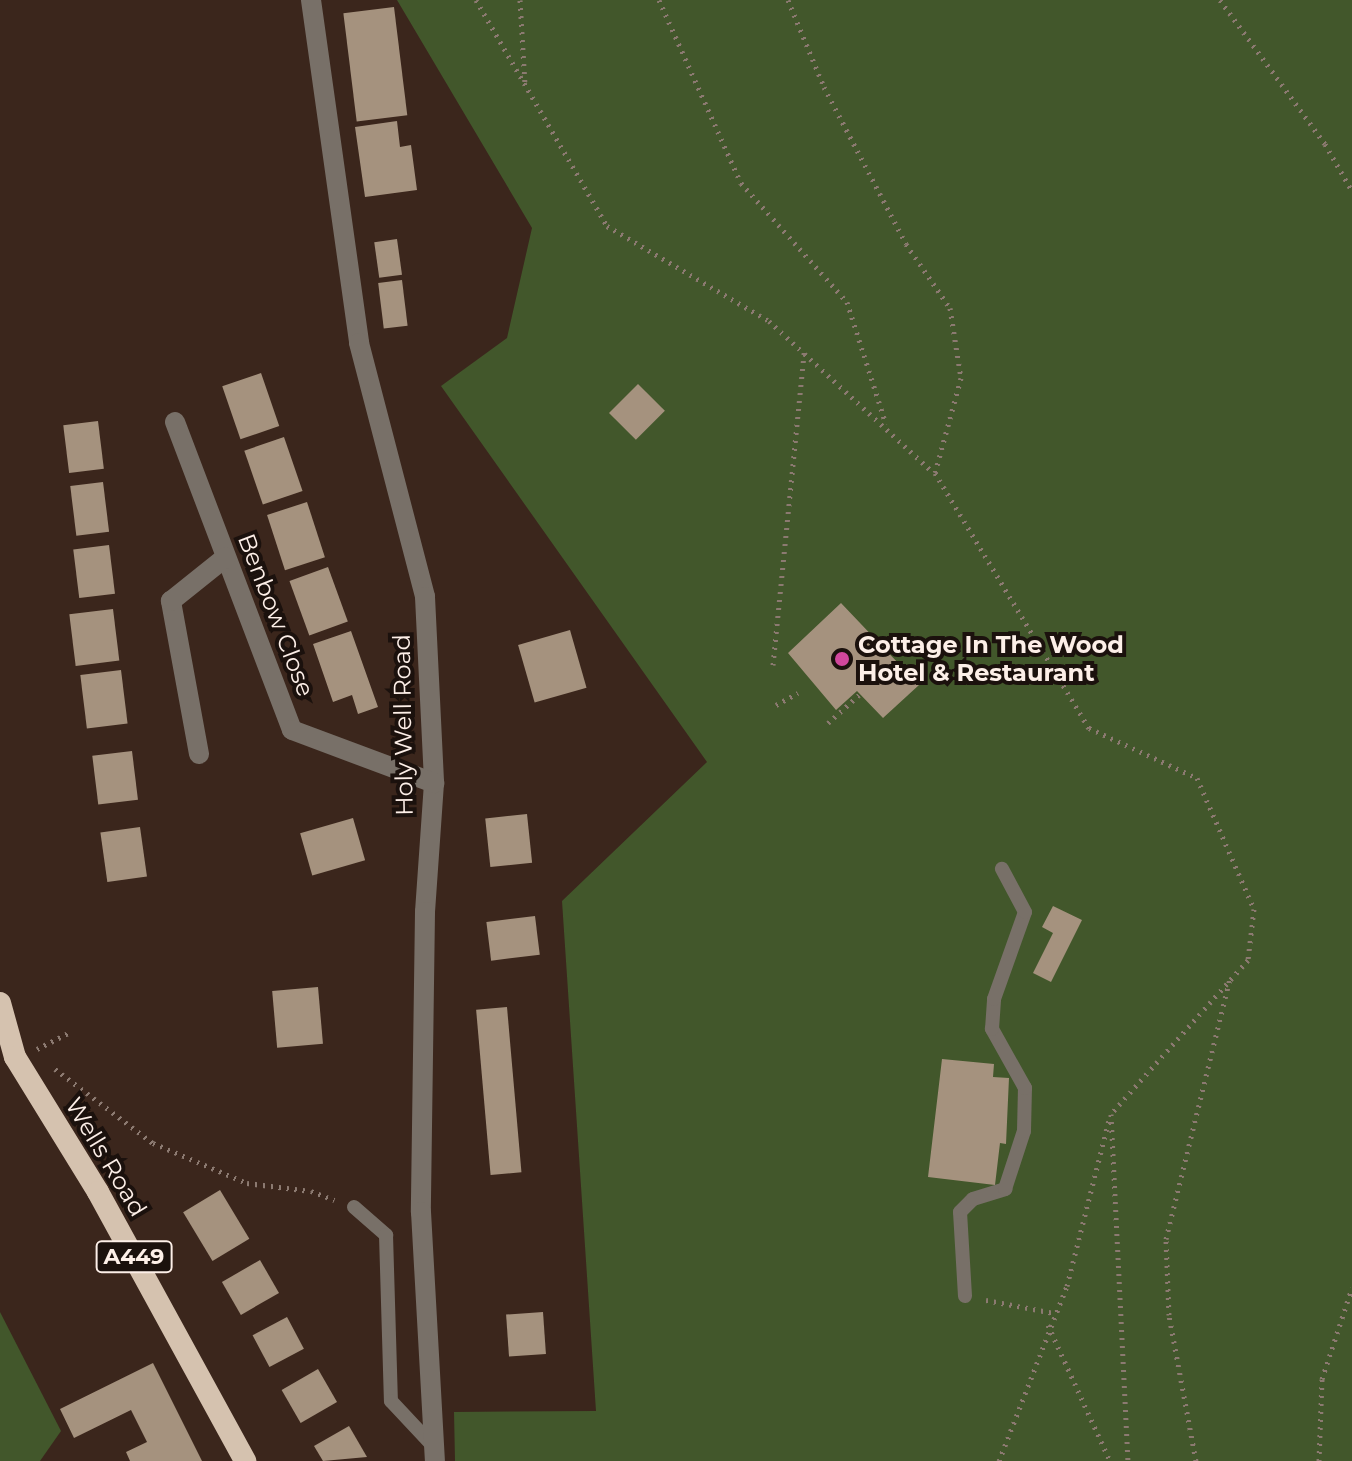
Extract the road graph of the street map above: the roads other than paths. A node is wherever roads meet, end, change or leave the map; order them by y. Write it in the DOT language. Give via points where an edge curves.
graph roads {
  1 [pos="311,0"];
  2 [pos="175,422"];
  3 [pos="226,557"];
  4 [pos="199,754"];
  5 [pos="434,783"];
  6 [pos="1002,869"];
  7 [pos="0,1003"];
  8 [pos="354,1207"];
  9 [pos="965,1296"];
  10 [pos="435,1454"];
  11 [pos="245,1461"];
  1 -- 5 [label="street, Holy Well Road" via="359,343 425,597"];
  2 -- 3 [label="street, Benbow Close"];
  3 -- 4 [label="street" via="171,601"];
  3 -- 5 [label="street, Benbow Close" via="292,730"];
  5 -- 10 [label="street, Holy Well Road" via="425,912 421,1212"];
  6 -- 9 [label="lane" via="1025,912 994,999 992,1029 1025,1088 1024,1131 1005,1189 973,1199 960,1212"];
  7 -- 11 [label="highway, Wells Road / A449" via="15,1057 98,1192"];
  8 -- 10 [label="lane" via="386,1235 391,1401"];
}
